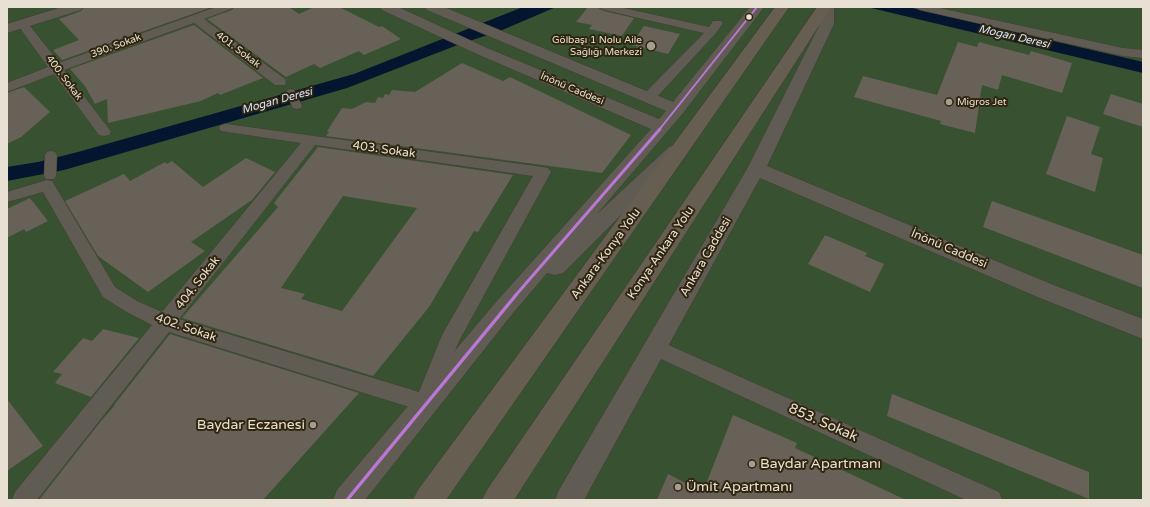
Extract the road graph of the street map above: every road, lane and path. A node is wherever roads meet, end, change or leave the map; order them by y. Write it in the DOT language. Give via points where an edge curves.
graph roads {
  1 [pos="50,7"];
  2 [pos="76,7"];
  3 [pos="227,7"];
  4 [pos="387,7"];
  5 [pos="432,7"];
  6 [pos="604,7"];
  7 [pos="757,7"];
  8 [pos="782,7"];
  9 [pos="826,7"];
  10 [pos="920,7"];
  11 [pos="963,7"];
  12 [pos="457,17"];
  13 [pos="195,18"];
  14 [pos="7,21"];
  15 [pos="23,24"];
  16 [pos="432,28"];
  17 [pos="7,29"];
  18 [pos="506,38"];
  19 [pos="482,51"];
  20 [pos="1143,53"];
  21 [pos="56,68"];
  22 [pos="280,82"];
  23 [pos="7,88"];
  24 [pos="290,92"];
  25 [pos="649,97"];
  26 [pos="297,106"];
  27 [pos="677,109"];
  28 [pos="662,127"];
  29 [pos="226,128"];
  30 [pos="104,132"];
  31 [pos="689,136"];
  32 [pos="311,140"];
  33 [pos="51,155"];
  34 [pos="756,169"];
  35 [pos="50,176"];
  36 [pos="7,197"];
  37 [pos="166,323"];
  38 [pos="1142,331"];
  39 [pos="655,347"];
  40 [pos="462,358"];
  41 [pos="425,403"];
  42 [pos="23,500"];
  43 [pos="347,500"];
  44 [pos="428,500"];
  45 [pos="497,500"];
  46 [pos="569,500"];
  47 [pos="991,500"];
  1 -- 14 [label="street"];
  2 -- 15 [label="street"];
  3 -- 13 [label="street, 390. Sokak"];
  4 -- 16 [label="street, İnönü Caddesi"];
  5 -- 12 [label="street"];
  6 -- 25 [label="street" via="715,26"];
  7 -- 27 [label="street"];
  8 -- 31 [label="highway, Ankara-Konya Yolu"];
  9 -- 34 [label="street, Ankara Caddesi" via="827,24"];
  9 -- 45 [label="highway, Konya-Ankara Yolu"];
  10 -- 20 [label="street" via="1123,52"];
  11 -- 20 [label="street"];
  12 -- 16 [label="street"];
  12 -- 18 [label="street"];
  13 -- 21 [label="street, 390. Sokak"];
  13 -- 22 [label="street, 401. Sokak"];
  15 -- 17 [label="street"];
  15 -- 21 [label="street, 400. Sokak"];
  16 -- 19 [label="street, İnönü Caddesi"];
  18 -- 19 [label="street"];
  18 -- 25 [label="street"];
  19 -- 28 [label="street, İnönü Caddesi"];
  21 -- 23 [label="street, 390. Sokak"];
  21 -- 30 [label="street, 400. Sokak"];
  24 -- 26 [label="street"];
  25 -- 27 [label="street"];
  27 -- 28 [label="street"];
  28 -- 40 [label="street"];
  29 -- 32 [label="street, 403. Sokak"];
  31 -- 40 [label="street"];
  31 -- 44 [label="highway, Ankara-Konya Yolu"];
  32 -- 37 [label="street, 404. Sokak"];
  32 -- 41 [label="street, 403. Sokak" via="543,172 449,341"];
  33 -- 35 [label="street"];
  34 -- 38 [label="street, İnönü Caddesi"];
  34 -- 39 [label="street, Ankara Caddesi"];
  36 -- 37 [label="street, 402. Sokak" via="47,185 108,292"];
  37 -- 41 [label="street, 402. Sokak"];
  37 -- 42 [label="street, 404. Sokak"];
  39 -- 46 [label="street, Ankara Caddesi"];
  39 -- 47 [label="street, 853. Sokak"];
  40 -- 41 [label="street"];
  41 -- 43 [label="street"];
}
